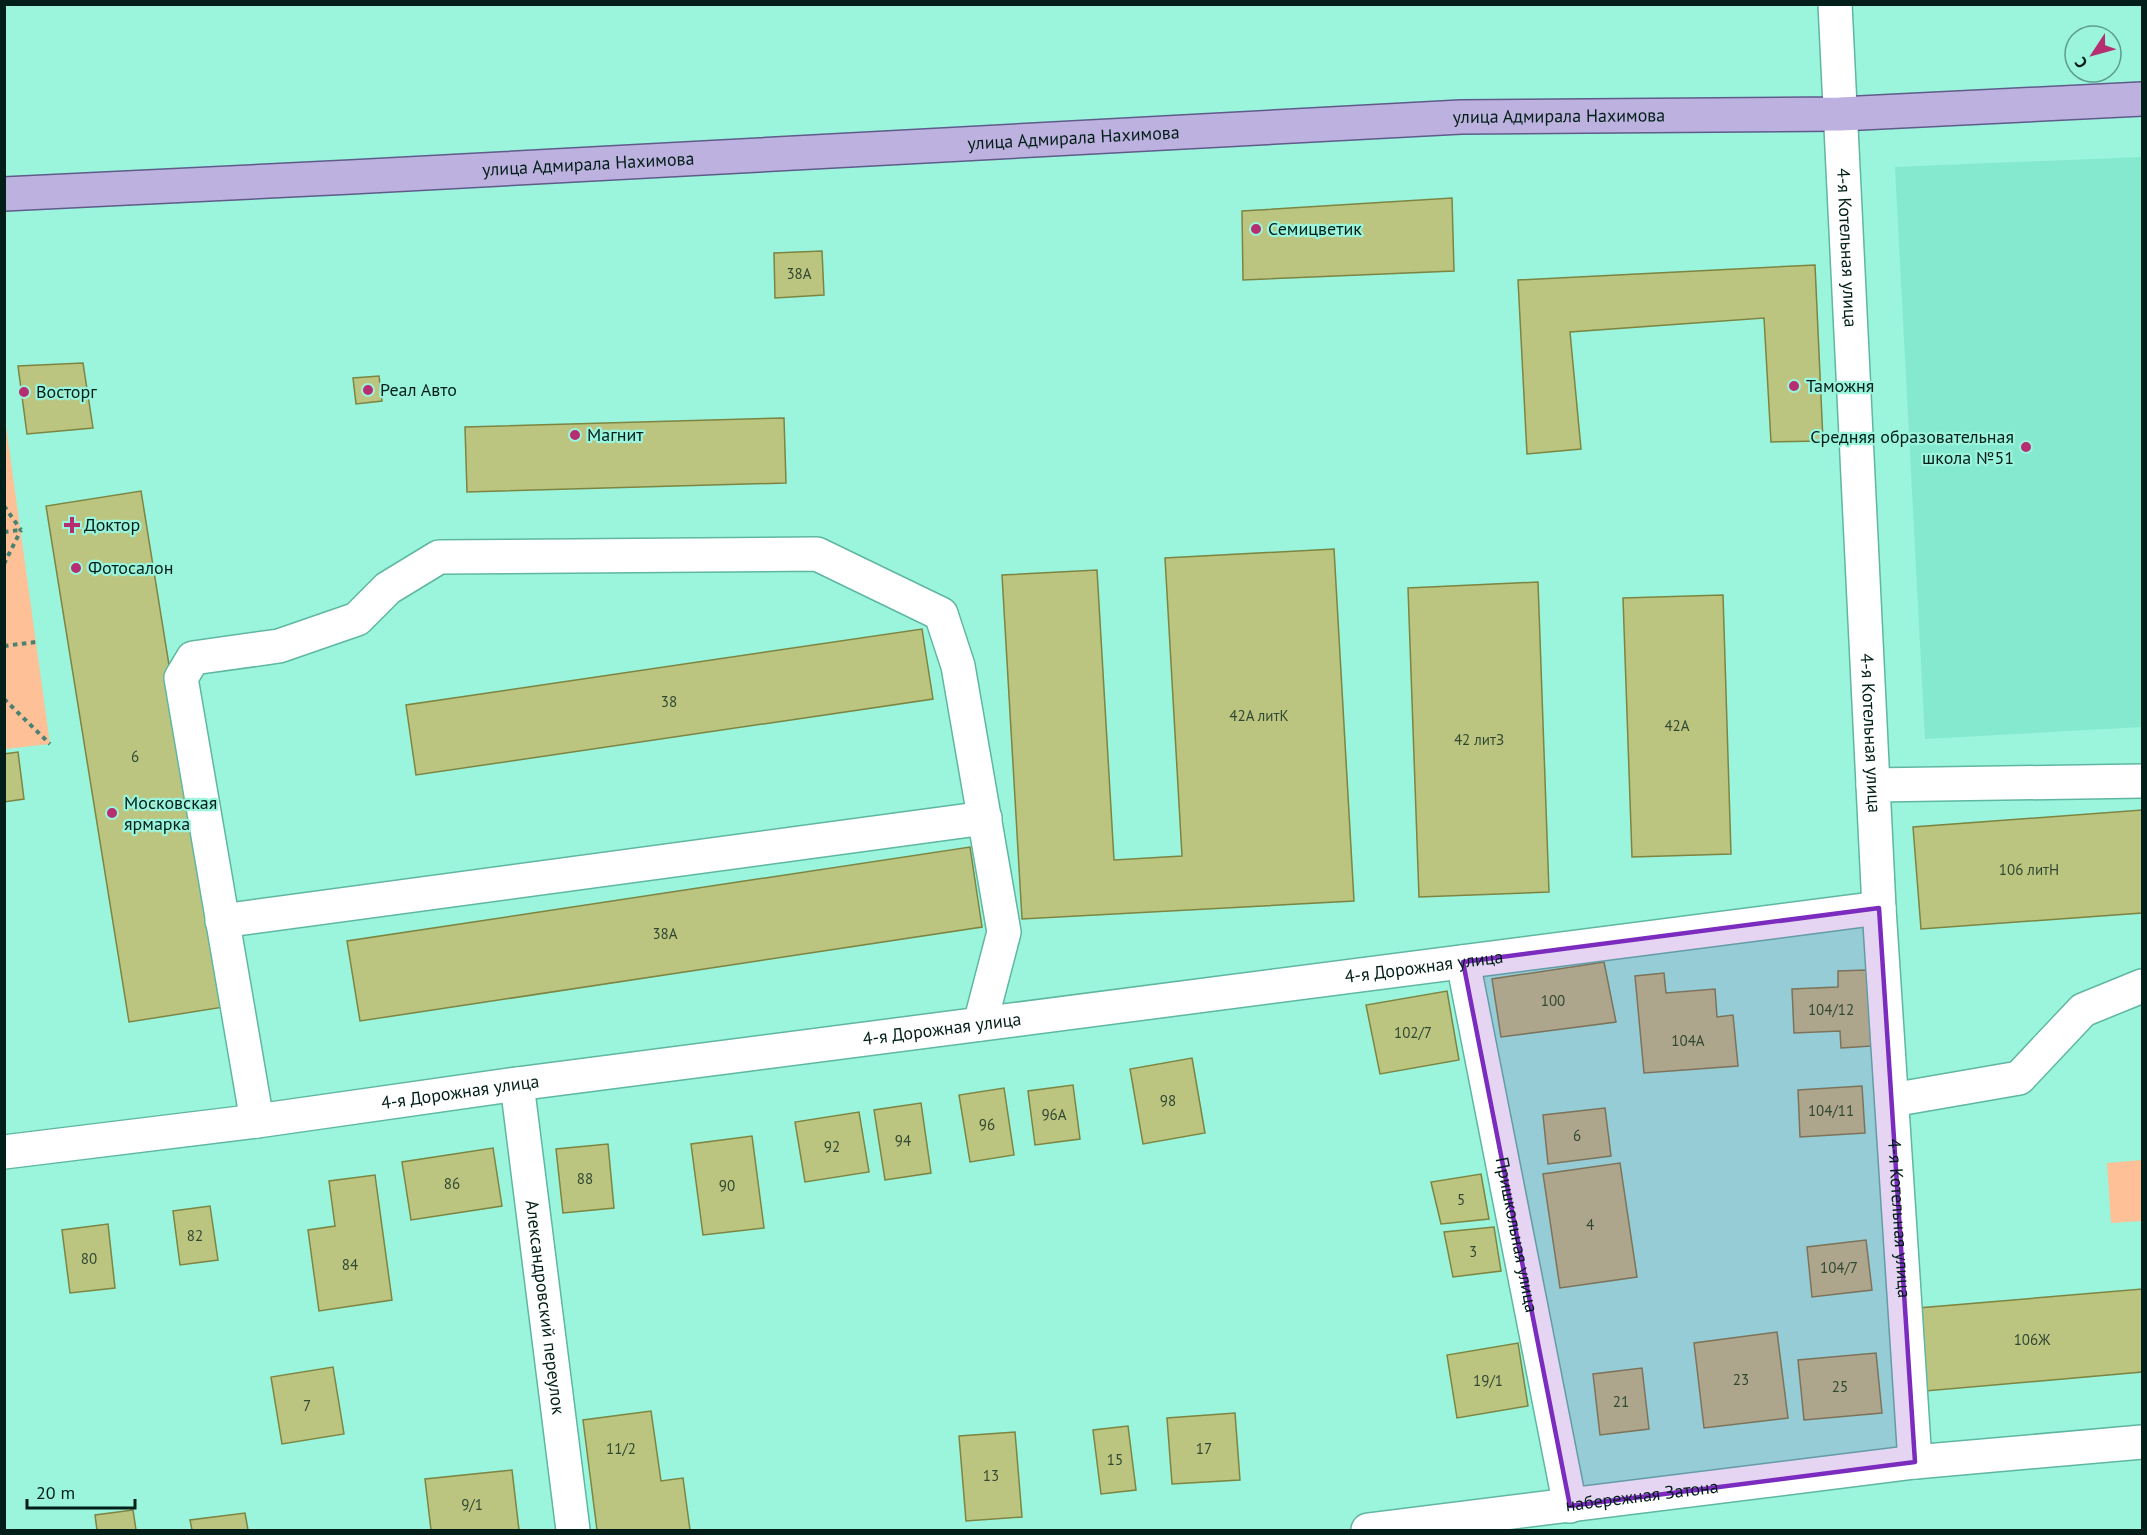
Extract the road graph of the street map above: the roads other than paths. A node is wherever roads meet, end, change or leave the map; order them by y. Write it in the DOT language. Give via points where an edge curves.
graph roads {
  1 [pos="1835,4"];
  2 [pos="2142,99"];
  3 [pos="1840,114"];
  4 [pos="4,194"];
  5 [pos="2142,781"];
  6 [pos="1873,785"];
  7 [pos="985,818"];
  8 [pos="1879,908"];
  9 [pos="222,921"];
  10 [pos="1463,962"];
  11 [pos="2142,986"];
  12 [pos="980,1024"];
  13 [pos="517,1084"];
  14 [pos="1892,1100"];
  15 [pos="257,1121"];
  16 [pos="4,1152"];
  17 [pos="2142,1443"];
  18 [pos="1915,1462"];
  19 [pos="1570,1506"];
  20 [pos="573,1530"];
  21 [pos="1368,1530"];
  1 -- 3 [label="street, 4-я Котельная улица"];
  2 -- 3 [label="main road, улица Адмирала Нахимова"];
  3 -- 4 [label="main road, улица Адмирала Нахимова" via="1461,117"];
  3 -- 6 [label="street, 4-я Котельная улица"];
  5 -- 6 [label="street"];
  6 -- 8 [label="street, 4-я Котельная улица"];
  7 -- 9 [label="street"];
  7 -- 9 [label="street" via="958,666 941,614 817,554 439,557 388,588 357,619 279,646 193,658 181,678"];
  7 -- 12 [label="street" via="1004,932"];
  8 -- 10 [label="street, 4-я Дорожная улица"];
  8 -- 14 [label="street, 4-я Котельная улица"];
  9 -- 15 [label="street"];
  10 -- 12 [label="street, 4-я Дорожная улица"];
  10 -- 19 [label="street, Пришкольная улица"];
  11 -- 14 [label="street" via="2083,1010 2019,1078"];
  12 -- 13 [label="street, 4-я Дорожная улица"];
  13 -- 15 [label="street, 4-я Дорожная улица"];
  13 -- 20 [label="street, Александровский переулок"];
  14 -- 18 [label="street, 4-я Котельная улица"];
  15 -- 16 [label="street, 4-я Дорожная улица"];
  17 -- 18 [label="street, набережная Затона"];
  18 -- 19 [label="street, набережная Затона"];
  19 -- 21 [label="street, набережная Затона"];
}
